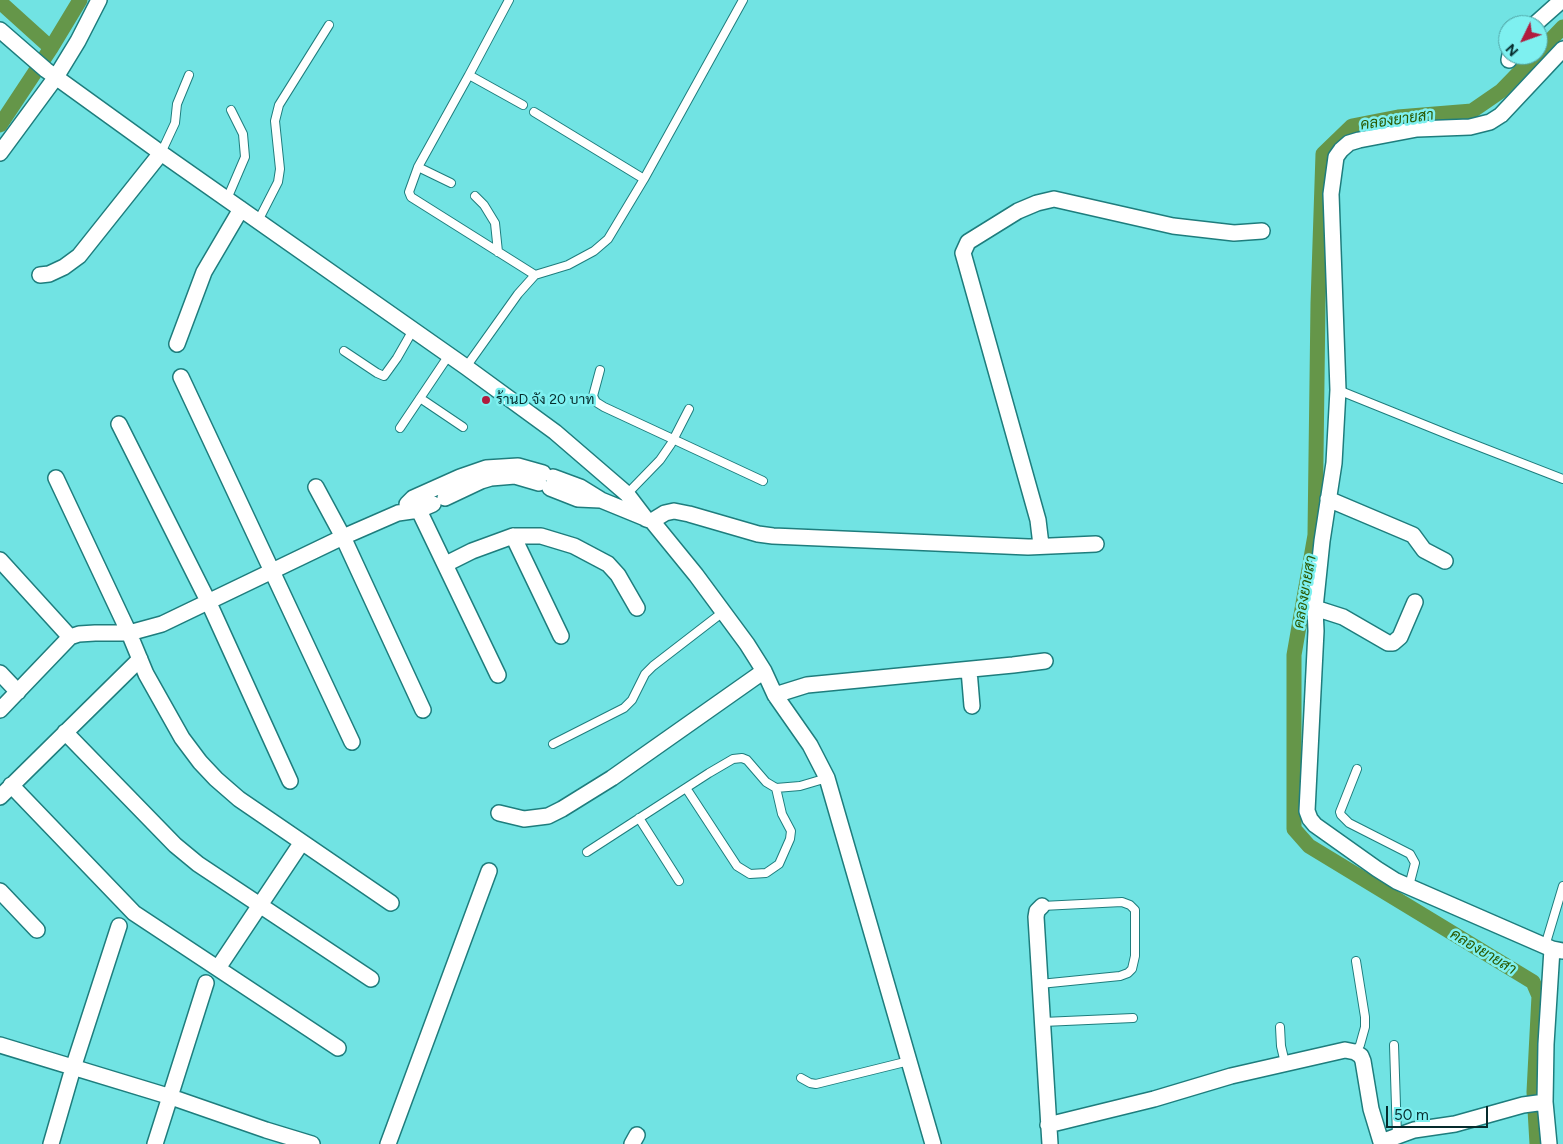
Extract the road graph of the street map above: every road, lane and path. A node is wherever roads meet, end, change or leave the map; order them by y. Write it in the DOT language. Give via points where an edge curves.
graph roads {
  1 [pos="99,0"];
  2 [pos="509,0"];
  3 [pos="742,0"];
  4 [pos="1562,0"];
  5 [pos="1545,15"];
  6 [pos="329,26"];
  7 [pos="0,30"];
  8 [pos="1563,50"];
  9 [pos="46,69"];
  10 [pos="189,74"];
  11 [pos="470,75"];
  12 [pos="523,106"];
  13 [pos="231,110"];
  14 [pos="534,112"];
  15 [pos="0,153"];
  16 [pos="161,153"];
  17 [pos="418,168"];
  18 [pos="644,179"];
  19 [pos="451,183"];
  20 [pos="475,196"];
  21 [pos="227,199"];
  22 [pos="241,209"];
  23 [pos="258,221"];
  24 [pos="1262,231"];
  25 [pos="498,252"];
  26 [pos="40,275"];
  27 [pos="535,275"];
  28 [pos="413,330"];
  29 [pos="177,344"];
  30 [pos="344,351"];
  31 [pos="449,355"];
  32 [pos="466,366"];
  33 [pos="600,370"];
  34 [pos="181,376"];
  35 [pos="1338,390"];
  36 [pos="420,398"];
  37 [pos="689,410"];
  38 [pos="119,424"];
  39 [pos="400,428"];
  40 [pos="463,428"];
  41 [pos="673,440"];
  42 [pos="488,473"];
  43 [pos="56,478"];
  44 [pos="1563,479"];
  45 [pos="763,481"];
  46 [pos="316,487"];
  47 [pos="627,494"];
  48 [pos="1328,499"];
  49 [pos="416,504"];
  50 [pos="649,520"];
  51 [pos="513,536"];
  52 [pos="343,538"];
  53 [pos="1096,544"];
  54 [pos="1041,545"];
  55 [pos="0,560"];
  56 [pos="1446,561"];
  57 [pos="446,564"];
  58 [pos="273,572"];
  59 [pos="1414,602"];
  60 [pos="209,603"];
  61 [pos="637,608"];
  62 [pos="1315,608"];
  63 [pos="723,612"];
  64 [pos="129,633"];
  65 [pos="561,636"];
  66 [pos="70,637"];
  67 [pos="140,659"];
  68 [pos="1046,661"];
  69 [pos="969,670"];
  70 [pos="764,671"];
  71 [pos="0,673"];
  72 [pos="498,675"];
  73 [pos="18,692"];
  74 [pos="775,696"];
  75 [pos="972,706"];
  76 [pos="0,710"];
  77 [pos="423,710"];
  78 [pos="65,732"];
  79 [pos="352,742"];
  80 [pos="553,744"];
  81 [pos="1356,769"];
  82 [pos="827,778"];
  83 [pos="290,781"];
  84 [pos="10,786"];
  85 [pos="686,788"];
  86 [pos="776,788"];
  87 [pos="0,797"];
  88 [pos="499,814"];
  89 [pos="639,818"];
  90 [pos="302,842"];
  91 [pos="587,852"];
  92 [pos="489,871"];
  93 [pos="679,881"];
  94 [pos="1408,886"];
  95 [pos="1563,886"];
  96 [pos="0,891"];
  97 [pos="391,903"];
  98 [pos="259,905"];
  99 [pos="1042,906"];
  100 [pos="118,926"];
  101 [pos="37,930"];
  102 [pos="1553,949"];
  103 [pos="1356,960"];
  104 [pos="218,968"];
  105 [pos="370,979"];
  106 [pos="206,983"];
  107 [pos="1040,984"];
  108 [pos="1133,1018"];
  109 [pos="1042,1022"];
  110 [pos="1280,1027"];
  111 [pos="0,1045"];
  112 [pos="1394,1045"];
  113 [pos="338,1048"];
  114 [pos="1355,1052"];
  115 [pos="910,1061"];
  116 [pos="1285,1063"];
  117 [pos="73,1068"];
  118 [pos="801,1078"];
  119 [pos="171,1097"];
  120 [pos="1543,1102"];
  121 [pos="1048,1125"];
  122 [pos="1397,1136"];
  123 [pos="264,1137"];
  124 [pos="1380,1143"];
  125 [pos="51,1144"];
  126 [pos="155,1144"];
  127 [pos="312,1144"];
  128 [pos="388,1144"];
  129 [pos="933,1144"];
  130 [pos="1050,1144"];
  131 [pos="1549,1144"];
  1 -- 9 [label="street" via="78,41"];
  2 -- 11 [label="lane"];
  3 -- 18 [label="lane"];
  4 -- 5 [label="street"];
  6 -- 23 [label="lane" via="279,105 275,121 280,169 278,182"];
  7 -- 9 [label="street"];
  8 -- 35 [label="street" via="1501,115 1490,122 1470,127 1417,129 1359,140 1348,143 1336,157 1331,194"];
  9 -- 15 [label="street"];
  9 -- 16 [label="street"];
  10 -- 16 [label="lane" via="177,104 175,123"];
  11 -- 12 [label="lane"];
  11 -- 17 [label="lane"];
  13 -- 21 [label="lane" via="243,134 245,157"];
  14 -- 18 [label="lane"];
  16 -- 21 [label="street"];
  16 -- 26 [label="street" via="79,256 64,267"];
  17 -- 19 [label="lane"];
  17 -- 25 [label="lane" via="409,189 411,197"];
  18 -- 27 [label="lane" via="603,245 568,265"];
  20 -- 25 [label="lane" via="495,223"];
  21 -- 22 [label="street"];
  22 -- 23 [label="street"];
  22 -- 29 [label="street" via="204,272"];
  23 -- 28 [label="street"];
  24 -- 54 [label="street" via="1234,233 1173,226 1054,199 1018,211 968,242 963,253 1038,520"];
  25 -- 27 [label="lane"];
  27 -- 32 [label="lane"];
  28 -- 30 [label="lane" via="384,376"];
  28 -- 31 [label="street"];
  31 -- 32 [label="street"];
  31 -- 36 [label="lane"];
  32 -- 47 [label="street" via="555,432"];
  33 -- 41 [label="lane" via="593,396 596,402"];
  34 -- 58 [label="street"];
  35 -- 44 [label="lane"];
  35 -- 48 [label="street" via="1334,463"];
  36 -- 39 [label="lane"];
  36 -- 40 [label="lane"];
  37 -- 41 [label="lane"];
  38 -- 60 [label="street"];
  41 -- 45 [label="lane"];
  41 -- 47 [label="lane" via="660,460"];
  42 -- 49 [label="street" via="439,501"];
  42 -- 49 [label="street" via="460,477"];
  42 -- 50 [label="street" via="580,487 601,500"];
  43 -- 64 [label="street"];
  46 -- 52 [label="street"];
  47 -- 50 [label="street"];
  48 -- 56 [label="street" via="1413,535 1424,550"];
  48 -- 62 [label="street"];
  49 -- 52 [label="street"];
  49 -- 57 [label="street"];
  50 -- 54 [label="street" via="674,511 773,536"];
  50 -- 63 [label="street"];
  51 -- 57 [label="street"];
  51 -- 61 [label="street" via="559,540 595,556 618,575"];
  51 -- 65 [label="street"];
  52 -- 58 [label="street"];
  52 -- 77 [label="street"];
  53 -- 54 [label="street"];
  55 -- 66 [label="street"];
  57 -- 72 [label="street"];
  58 -- 60 [label="street"];
  58 -- 79 [label="street"];
  59 -- 62 [label="street" via="1400,637 1388,643 1343,617"];
  60 -- 64 [label="street" via="162,624"];
  60 -- 83 [label="street"];
  62 -- 94 [label="street" via="1307,811 1315,825 1377,869"];
  63 -- 70 [label="street"];
  63 -- 80 [label="lane" via="653,666 624,708"];
  64 -- 66 [label="street"];
  64 -- 67 [label="street"];
  66 -- 73 [label="street"];
  67 -- 78 [label="street"];
  67 -- 90 [label="street" via="165,710 200,762 239,799"];
  68 -- 69 [label="street"];
  69 -- 74 [label="street" via="807,686"];
  69 -- 75 [label="street"];
  70 -- 74 [label="street"];
  70 -- 88 [label="street" via="612,778 562,809 548,816 524,819"];
  71 -- 73 [label="street"];
  73 -- 76 [label="street"];
  74 -- 82 [label="street" via="810,745"];
  78 -- 84 [label="street"];
  78 -- 98 [label="street" via="175,845"];
  81 -- 94 [label="lane" via="1341,816 1410,854 1415,863"];
  82 -- 86 [label="lane" via="800,786"];
  82 -- 115 [label="street"];
  84 -- 87 [label="street"];
  84 -- 104 [label="street" via="134,912"];
  85 -- 86 [label="lane" via="733,759 742,758"];
  85 -- 86 [label="lane" via="737,866 750,874 766,873 779,864 790,839 791,831 782,814"];
  85 -- 89 [label="lane"];
  89 -- 91 [label="lane"];
  89 -- 93 [label="lane"];
  90 -- 97 [label="street"];
  90 -- 98 [label="street"];
  92 -- 128 [label="street"];
  94 -- 102 [label="street"];
  95 -- 102 [label="lane"];
  96 -- 101 [label="street"];
  98 -- 104 [label="street"];
  98 -- 105 [label="street"];
  99 -- 107 [label="street" via="1036,917"];
  99 -- 107 [label="lane" via="1130,904 1135,910 1135,956 1132,969 1120,976"];
  100 -- 117 [label="street"];
  102 -- 120 [label="street"];
  103 -- 114 [label="lane" via="1365,1027"];
  104 -- 113 [label="street"];
  106 -- 119 [label="street"];
  107 -- 109 [label="street"];
  108 -- 109 [label="lane"];
  109 -- 121 [label="street"];
  110 -- 116 [label="lane"];
  111 -- 117 [label="street"];
  112 -- 122 [label="lane"];
  114 -- 116 [label="street" via="1345,1050"];
  114 -- 124 [label="street" via="1363,1061"];
  115 -- 118 [label="lane" via="816,1084"];
  115 -- 129 [label="street"];
  116 -- 121 [label="street"];
  117 -- 119 [label="street"];
  117 -- 125 [label="street"];
  119 -- 123 [label="street"];
  119 -- 126 [label="street"];
  120 -- 122 [label="street"];
  120 -- 131 [label="street"];
  121 -- 130 [label="street"];
  122 -- 124 [label="street"];
  123 -- 127 [label="street"];
}
